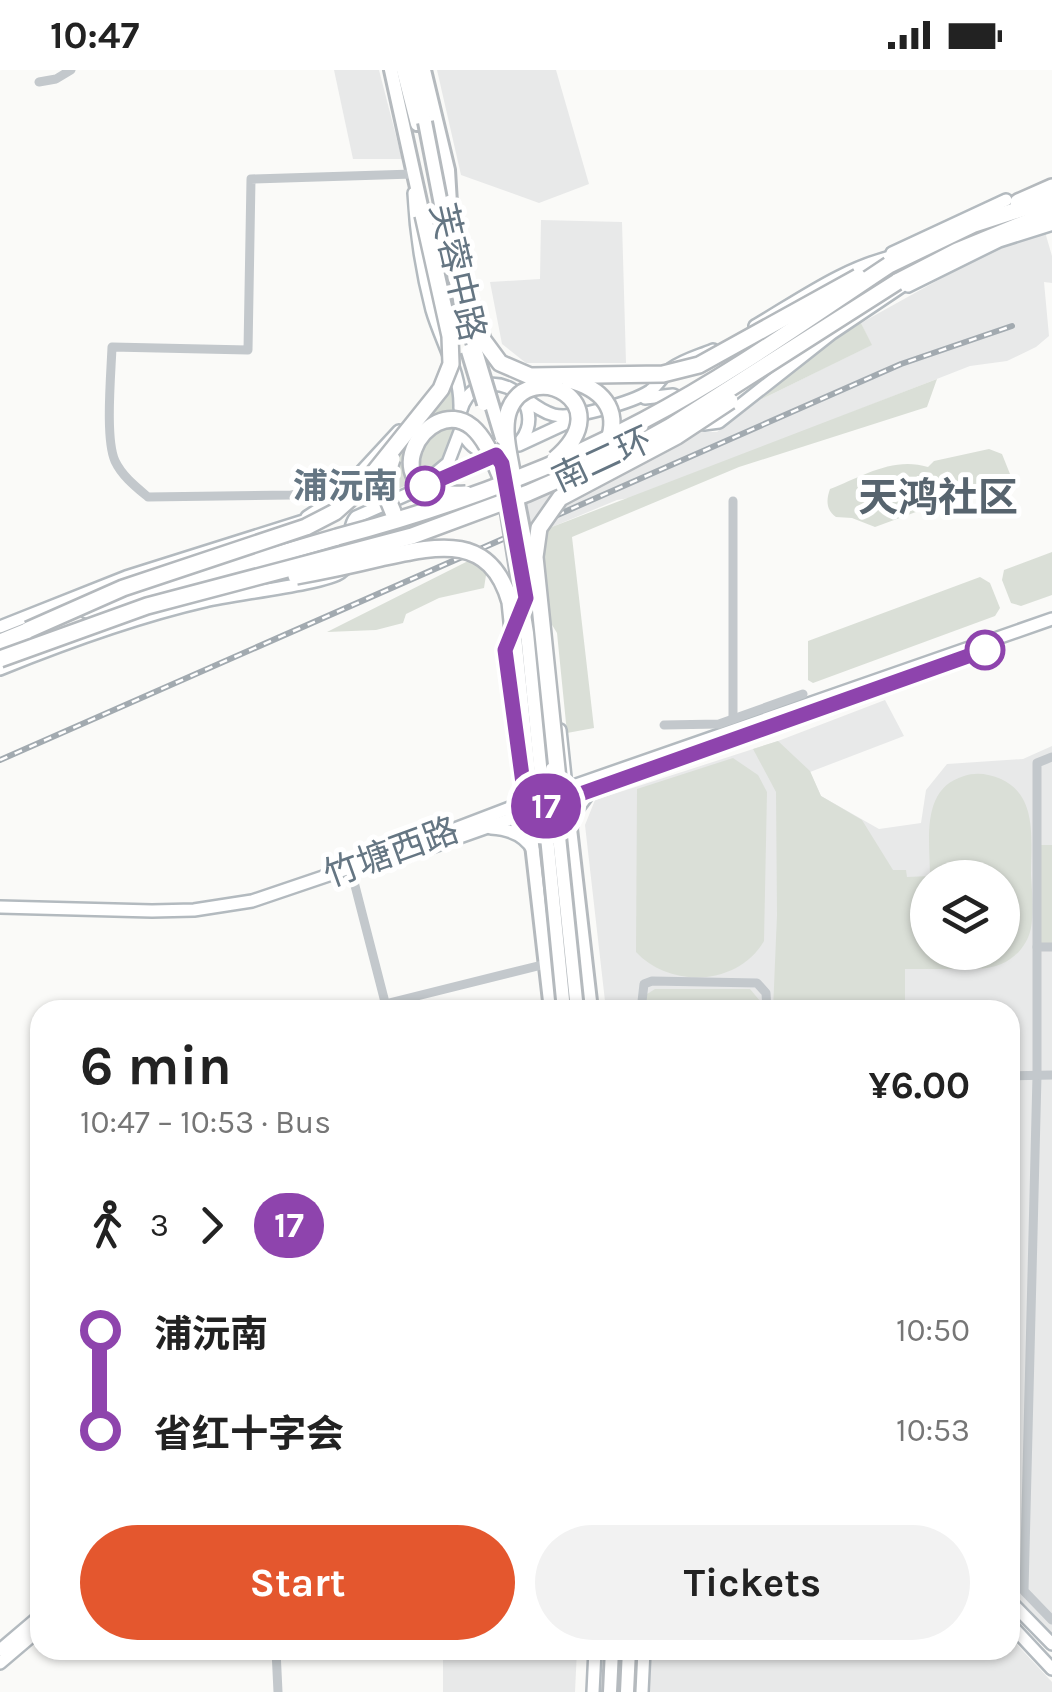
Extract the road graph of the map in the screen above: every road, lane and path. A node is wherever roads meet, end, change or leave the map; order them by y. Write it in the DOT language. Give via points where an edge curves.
graph roads {
  1 [pos="71,70"];
  2 [pos="391,70"];
  3 [pos="403,70"];
  4 [pos="414,70"];
  5 [pos="424,70"];
  6 [pos="40,82"];
  7 [pos="421,123"];
  8 [pos="448,170"];
  9 [pos="413,174"];
  10 [pos="1052,184"];
  11 [pos="1052,199"];
  12 [pos="1006,200"];
  13 [pos="450,202"];
  14 [pos="423,215"];
  15 [pos="1051,220"];
  16 [pos="974,224"];
  17 [pos="882,263"];
  18 [pos="896,288"];
  19 [pos="486,329"];
  20 [pos="806,340"];
  21 [pos="444,346"];
  22 [pos="458,376"];
  23 [pos="549,377"];
  24 [pos="520,396"];
  25 [pos="460,413"];
  26 [pos="461,429"];
  27 [pos="402,437"];
  28 [pos="499,452"];
  29 [pos="542,468"];
  30 [pos="505,470"];
  31 [pos="578,472"];
  32 [pos="480,492"];
  33 [pos="338,497"];
  34 [pos="733,500"];
  35 [pos="295,522"];
  36 [pos="444,524"];
  37 [pos="521,548"];
  38 [pos="203,592"];
  39 [pos="529,604"];
  40 [pos="1052,622"];
  41 [pos="0,627"];
  42 [pos="28,630"];
  43 [pos="0,642"];
  44 [pos="0,659"];
  45 [pos="0,669"];
  46 [pos="803,694"];
  47 [pos="733,720"];
  48 [pos="664,725"];
  49 [pos="1052,757"];
  50 [pos="594,784"];
  51 [pos="562,791"];
  52 [pos="529,804"];
  53 [pos="482,829"];
  54 [pos="571,838"];
  55 [pos="533,850"];
  56 [pos="352,874"];
  57 [pos="0,910"];
  58 [pos="1036,947"];
  59 [pos="1052,947"];
  60 [pos="546,964"];
  61 [pos="384,1000"];
  62 [pos="412,1000"];
  63 [pos="550,1000"];
  64 [pos="563,1000"];
  65 [pos="576,1000"];
  66 [pos="589,1000"];
  67 [pos="641,1000"];
  68 [pos="766,1000"];
  69 [pos="1052,1075"];
  70 [pos="1020,1076"];
  71 [pos="1036,1076"];
  72 [pos="1020,1611"];
  73 [pos="1052,1620"];
  74 [pos="30,1624"];
  75 [pos="1020,1635"];
  76 [pos="30,1638"];
  77 [pos="1052,1644"];
  78 [pos="0,1650"];
  79 [pos="276,1660"];
  80 [pos="595,1660"];
  81 [pos="612,1660"];
  82 [pos="629,1660"];
  83 [pos="644,1660"];
  84 [pos="0,1663"];
  85 [pos="1052,1669"];
  86 [pos="278,1692"];
  87 [pos="593,1692"];
  88 [pos="610,1692"];
  89 [pos="627,1692"];
  90 [pos="642,1692"];
  1 -- 6 [label="street"];
  2 -- 9 [label="main road"];
  3 -- 7 [label="main road"];
  4 -- 7 [label="main road, 芙蓉中路"];
  5 -- 8 [label="main road"];
  7 -- 30 [label="main road, 芙蓉中路, bridge"];
  8 -- 13 [label="main road"];
  8 -- 19 [label="street"];
  9 -- 14 [label="main road"];
  9 -- 21 [label="street" via="421,257"];
  9 -- 33 [label="street" via="252,178 248,350 112,347 114,459 148,497 330,489"];
  10 -- 12 [label="street"];
  10 -- 16 [label="highway"];
  11 -- 16 [label="highway, 南二环"];
  12 -- 16 [label="street"];
  12 -- 17 [label="street"];
  13 -- 23 [label="highway, bridge" via="467,291 489,352 519,374"];
  14 -- 27 [label="highway, bridge" via="451,364 440,390"];
  15 -- 18 [label="street"];
  15 -- 18 [label="highway, 南二环" via="1016,226"];
  16 -- 17 [label="highway, 南二环"];
  17 -- 23 [label="highway, bridge" via="699,365 664,374"];
  17 -- 24 [label="street" via="834,279 670,369 644,394 567,416 549,414"];
  17 -- 29 [label="highway, 南二环, bridge" via="736,367 644,421"];
  18 -- 20 [label="highway, 南二环, bridge"];
  18 -- 28 [label="street" via="718,422 704,424 679,396 662,395 562,424"];
  19 -- 21 [label="street" via="479,350 455,355"];
  19 -- 24 [label="street"];
  20 -- 31 [label="highway, 南二环, bridge" via="671,426"];
  20 -- 51 [label="highway, bridge" via="721,408 560,498 544,516 535,557"];
  21 -- 22 [label="street"];
  22 -- 25 [label="street"];
  22 -- 33 [label="street" via="439,380"];
  23 -- 31 [label="highway, bridge" via="592,387 612,414 606,445"];
  24 -- 25 [label="street" via="488,384 470,394"];
  24 -- 28 [label="street" via="528,430"];
  25 -- 26 [label="street"];
  26 -- 28 [label="street" via="472,445"];
  26 -- 35 [label="street" via="448,463 432,478 374,502"];
  27 -- 36 [label="highway, bridge" via="384,481 386,500 408,522"];
  27 -- 42 [label="highway, bridge" via="360,490 321,520 123,588"];
  28 -- 30 [label="street"];
  28 -- 45 [label="street" via="356,517 350,527 353,557 331,578 146,616"];
  29 -- 30 [label="highway, bridge" via="580,427 574,400 550,386 521,393 510,408"];
  29 -- 32 [label="highway, 南二环, bridge"];
  30 -- 32 [label="highway, bridge" via="483,439 455,419 418,438 410,458 416,480 437,494"];
  30 -- 64 [label="main road, bridge"];
  30 -- 65 [label="main road, bridge" via="524,525 538,622"];
  31 -- 36 [label="highway, 南二环, bridge"];
  32 -- 42 [label="highway, 南二环, bridge"];
  33 -- 35 [label="street"];
  34 -- 47 [label="street"];
  35 -- 41 [label="street"];
  36 -- 38 [label="highway, 南二环, bridge"];
  37 -- 39 [label="street"];
  38 -- 44 [label="highway, 南二环, bridge"];
  38 -- 52 [label="highway, bridge" via="438,547 474,554 500,578 510,602"];
  39 -- 51 [label="street" via="549,770"];
  39 -- 52 [label="street" via="544,771"];
  39 -- 52 [label="street" via="505,650"];
  40 -- 50 [label="street, 竹塘西路"];
  42 -- 43 [label="highway, 南二环"];
  46 -- 47 [label="street"];
  47 -- 48 [label="street"];
  49 -- 58 [label="street" via="1037,763"];
  50 -- 51 [label="street, 竹塘西路"];
  50 -- 54 [label="street" via="576,812"];
  51 -- 52 [label="street, 竹塘西路"];
  51 -- 54 [label="main road"];
  52 -- 53 [label="street, 竹塘西路"];
  52 -- 55 [label="main road"];
  52 -- 57 [label="street, 竹塘西路" via="222,907"];
  53 -- 55 [label="street" via="511,830"];
  53 -- 56 [label="street, 竹塘西路"];
  54 -- 66 [label="main road"];
  55 -- 60 [label="main road"];
  56 -- 57 [label="street, 竹塘西路" via="200,916"];
  56 -- 61 [label="street"];
  58 -- 59 [label="street"];
  58 -- 71 [label="street"];
  60 -- 62 [label="street"];
  60 -- 63 [label="main road"];
  67 -- 68 [label="street" via="644,984 652,982 757,982"];
  69 -- 71 [label="street"];
  70 -- 71 [label="street"];
  71 -- 73 [label="street" via="1024,1590"];
  72 -- 77 [label="street"];
  74 -- 78 [label="street"];
  75 -- 85 [label="street"];
  76 -- 84 [label="street"];
  79 -- 86 [label="street"];
  80 -- 87 [label="street"];
  81 -- 88 [label="main road"];
  82 -- 89 [label="main road"];
  83 -- 90 [label="street"];
}
